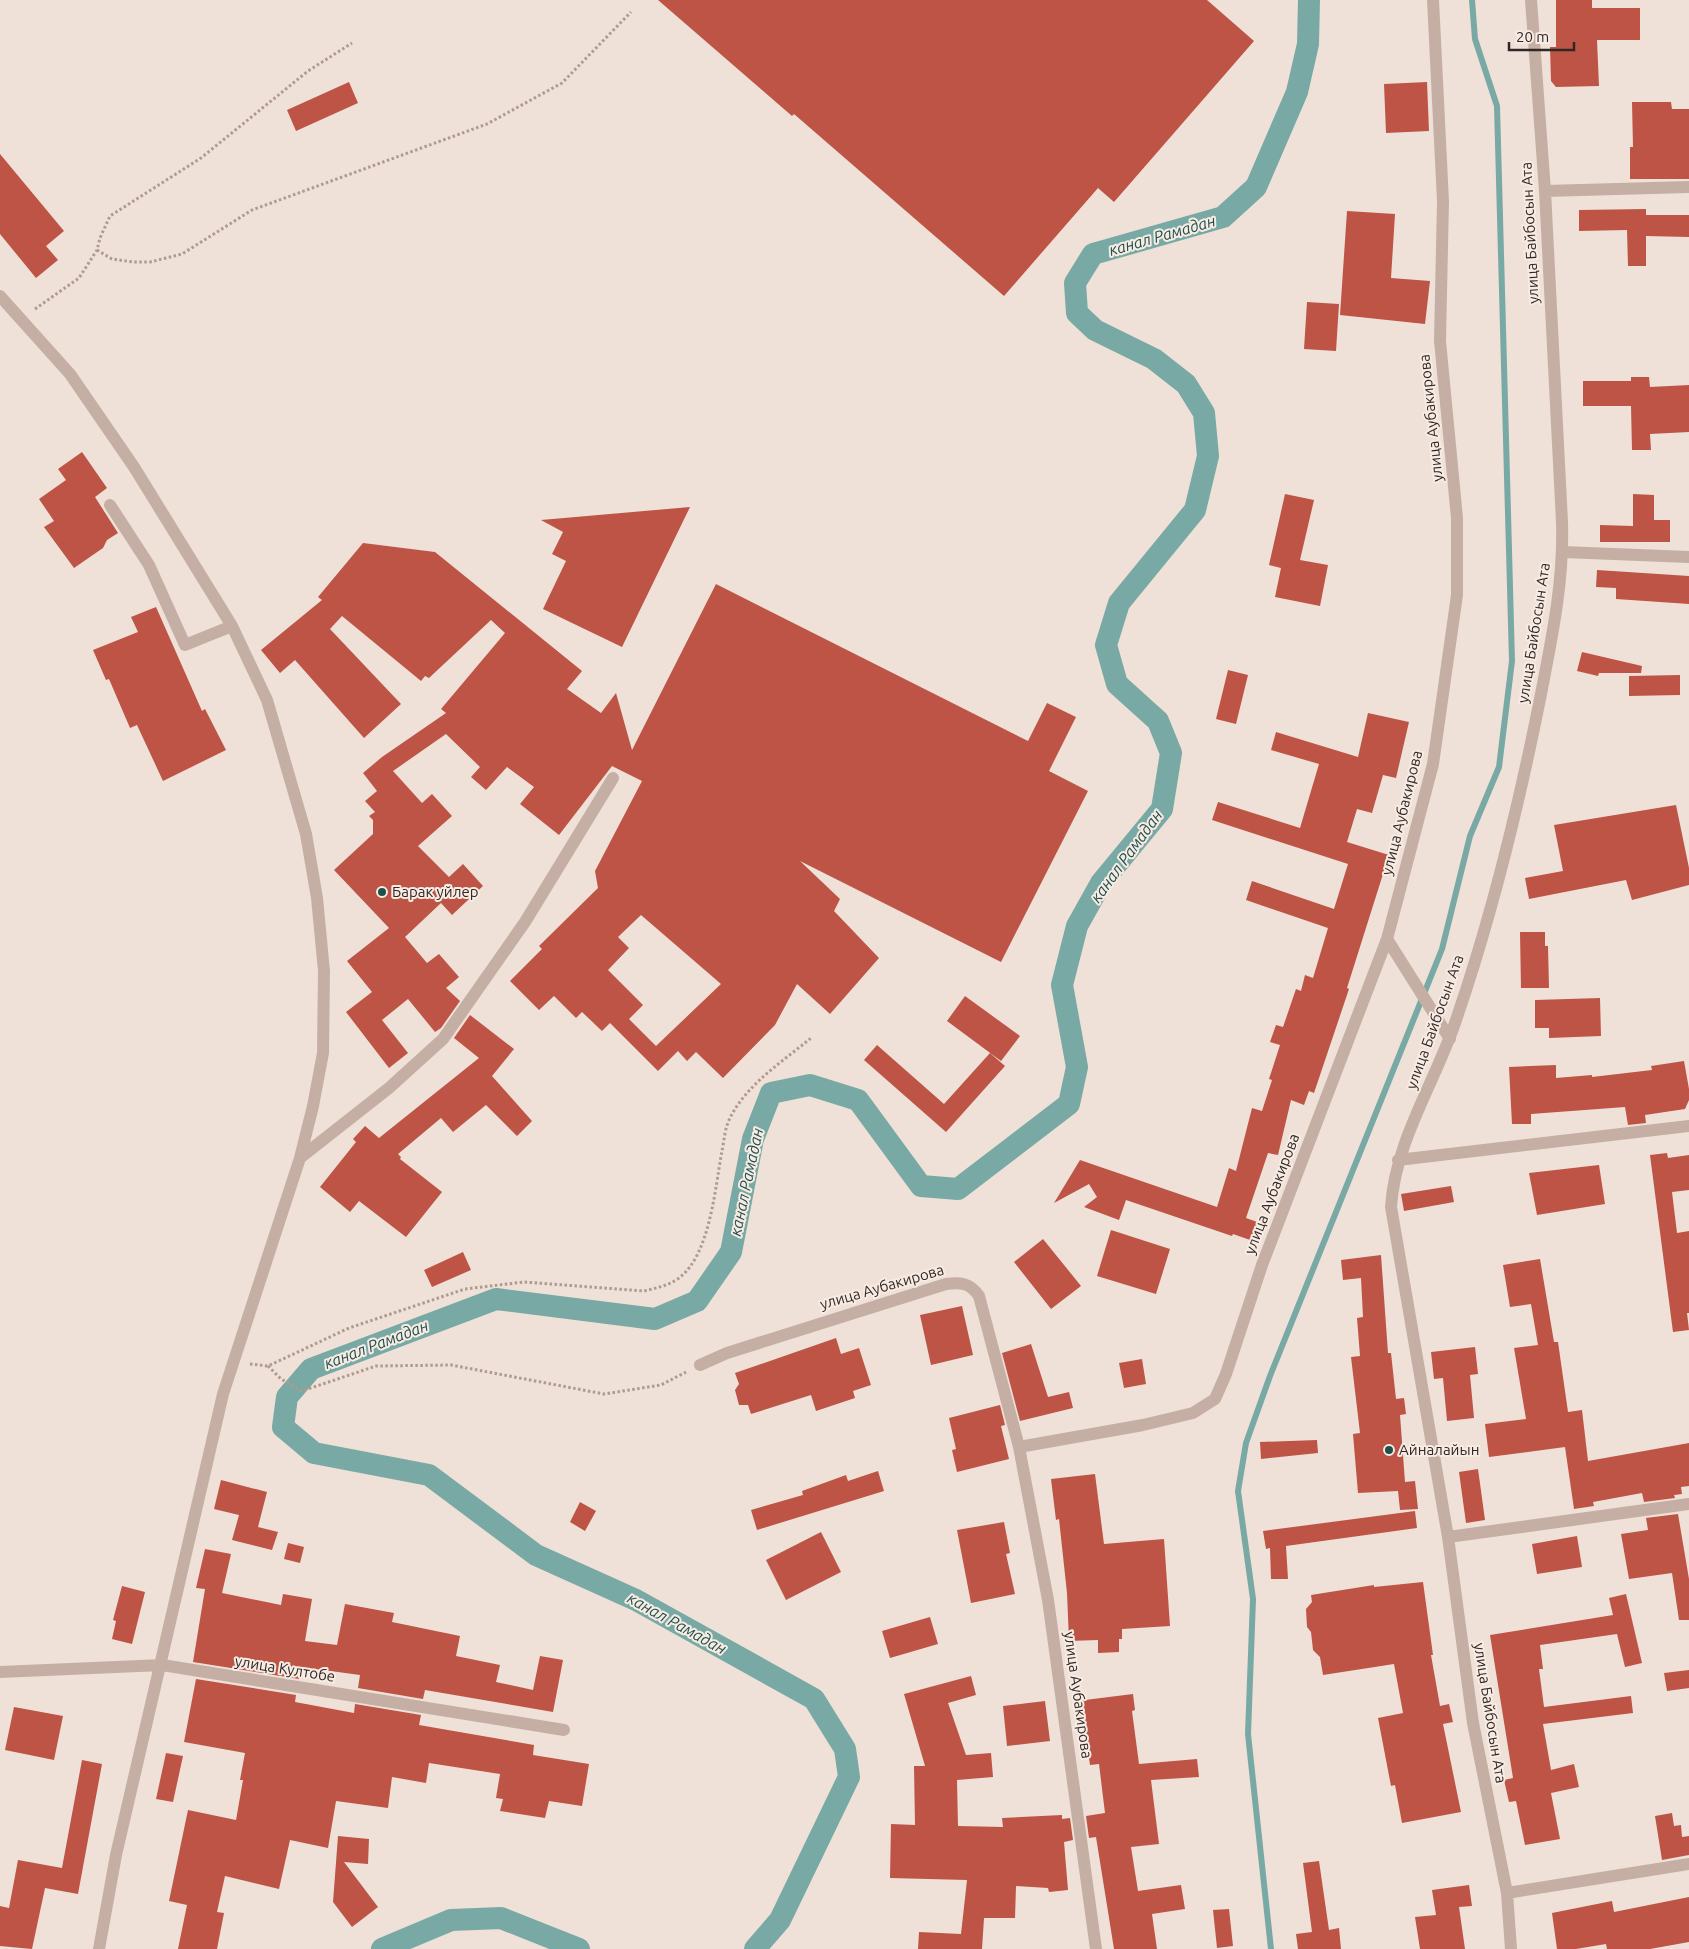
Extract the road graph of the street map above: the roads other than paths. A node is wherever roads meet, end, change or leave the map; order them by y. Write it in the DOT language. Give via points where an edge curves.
graph roads {
  1 [pos="1433,0"];
  2 [pos="1531,0"];
  3 [pos="1689,187"];
  4 [pos="1545,191"];
  5 [pos="0,296"];
  6 [pos="110,505"];
  7 [pos="1563,552"];
  8 [pos="1689,557"];
  9 [pos="232,626"];
  10 [pos="613,778"];
  11 [pos="1387,939"];
  12 [pos="1450,1039"];
  13 [pos="1689,1126"];
  14 [pos="300,1158"];
  15 [pos="1398,1160"];
  16 [pos="700,1365"];
  17 [pos="1019,1447"];
  18 [pos="1689,1504"];
  19 [pos="1448,1537"];
  20 [pos="162,1666"];
  21 [pos="0,1672"];
  22 [pos="564,1730"];
  23 [pos="1689,1864"];
  24 [pos="1507,1893"];
  25 [pos="99,1949"];
  26 [pos="1096,1949"];
  27 [pos="1511,1949"];
  1 -- 11 [label="street, улица Аубакирова" via="1443,201 1440,341 1457,518 1458,595 1433,764"];
  2 -- 4 [label="street, улица Байбосын Ата"];
  3 -- 4 [label="street"];
  4 -- 7 [label="street, улица Байбосын Ата"];
  5 -- 9 [label="street" via="70,374 123,451"];
  6 -- 9 [label="street" via="149,565 185,645"];
  7 -- 8 [label="street"];
  7 -- 12 [label="street, улица Байбосын Ата" via="1556,613 1528,760 1474,969"];
  9 -- 14 [label="street" via="267,700 306,834 317,898 325,1026 313,1106"];
  10 -- 14 [label="street" via="525,922 443,1039 389,1088"];
  11 -- 12 [label="street"];
  11 -- 17 [label="street, улица Аубакирова" via="1262,1265 1215,1399 1193,1413"];
  12 -- 15 [label="street, улица Байбосын Ата"];
  13 -- 15 [label="street"];
  14 -- 20 [label="street" via="232,1363"];
  15 -- 19 [label="street, улица Байбосын Ата" via="1392,1183 1391,1207"];
  16 -- 17 [label="street, улица Аубакирова" via="726,1353 826,1320 946,1284 968,1284 978,1296"];
  17 -- 26 [label="street, улица Аубакирова" via="1048,1600"];
  18 -- 19 [label="street"];
  19 -- 24 [label="street, улица Байбосын Ата" via="1473,1723"];
  20 -- 21 [label="street, улица Култобе"];
  20 -- 22 [label="street, улица Култобе"];
  20 -- 25 [label="street" via="116,1855"];
  23 -- 24 [label="street"];
  24 -- 27 [label="street, улица Байбосын Ата"];
}
